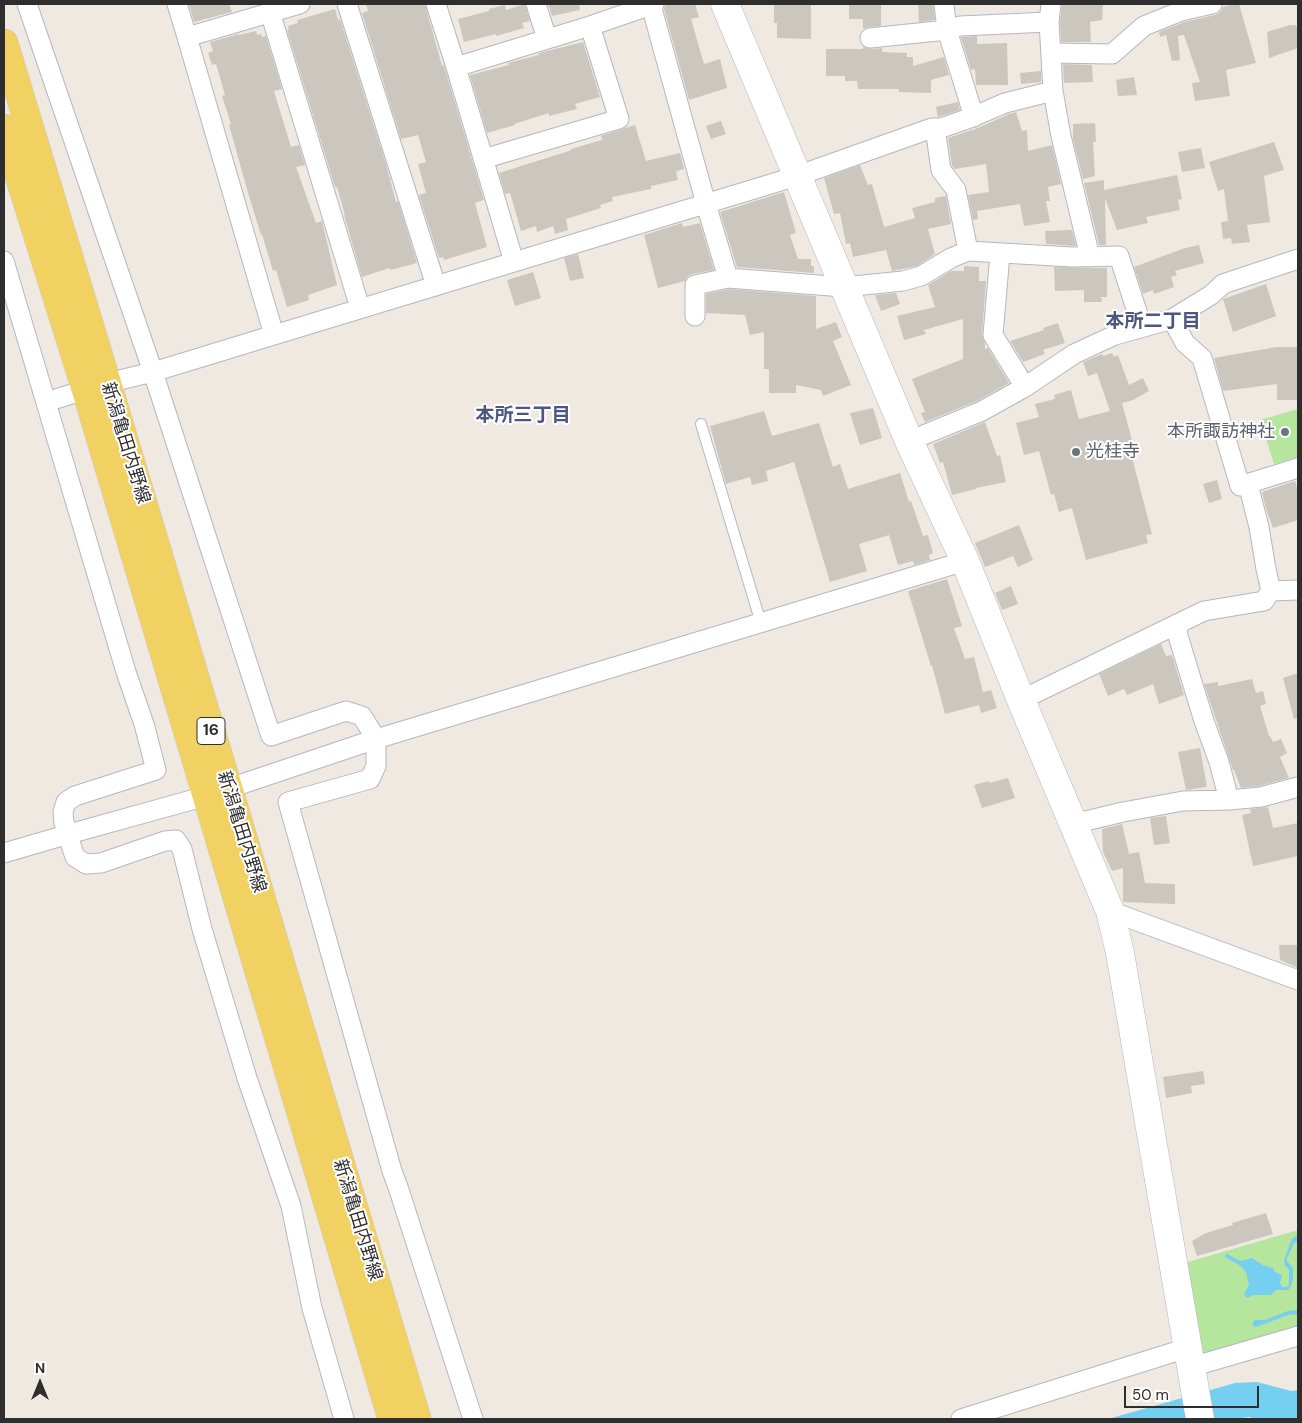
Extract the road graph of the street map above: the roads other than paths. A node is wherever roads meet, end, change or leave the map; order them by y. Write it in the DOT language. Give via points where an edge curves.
graph roads {
  1 [pos="27,4"];
  2 [pos="177,4"];
  3 [pos="300,4"];
  4 [pos="347,4"];
  5 [pos="436,4"];
  6 [pos="536,4"];
  7 [pos="653,4"];
  8 [pos="725,4"];
  9 [pos="944,4"];
  10 [pos="1212,4"];
  11 [pos="270,12"];
  12 [pos="1050,13"];
  13 [pos="590,26"];
  14 [pos="946,30"];
  15 [pos="186,37"];
  16 [pos="870,38"];
  17 [pos="547,39"];
  18 [pos="4,43"];
  19 [pos="1051,53"];
  20 [pos="456,67"];
  21 [pos="1053,91"];
  22 [pos="974,117"];
  23 [pos="4,128"];
  24 [pos="935,128"];
  25 [pos="484,160"];
  26 [pos="798,176"];
  27 [pos="706,204"];
  28 [pos="968,252"];
  29 [pos="1000,254"];
  30 [pos="1090,256"];
  31 [pos="1298,260"];
  32 [pos="4,261"];
  33 [pos="514,262"];
  34 [pos="728,278"];
  35 [pos="436,286"];
  36 [pos="844,287"];
  37 [pos="360,308"];
  38 [pos="695,316"];
  39 [pos="1172,319"];
  40 [pos="1142,327"];
  41 [pos="274,335"];
  42 [pos="153,372"];
  43 [pos="97,387"];
  44 [pos="1025,387"];
  45 [pos="46,402"];
  46 [pos="701,424"];
  47 [pos="909,441"];
  48 [pos="1298,468"];
  49 [pos="1248,484"];
  50 [pos="965,561"];
  51 [pos="1298,590"];
  52 [pos="1271,592"];
  53 [pos="761,623"];
  54 [pos="1177,624"];
  55 [pos="1021,700"];
  56 [pos="376,739"];
  57 [pos="1298,787"];
  58 [pos="217,792"];
  59 [pos="1229,800"];
  60 [pos="1073,824"];
  61 [pos="70,834"];
  62 [pos="4,854"];
  63 [pos="1110,912"];
  64 [pos="1298,980"];
  65 [pos="1298,1336"];
  66 [pos="1189,1358"];
  67 [pos="344,1419"];
  68 [pos="392,1419"];
  69 [pos="417,1419"];
  70 [pos="472,1419"];
  71 [pos="961,1419"];
  72 [pos="1200,1419"];
  1 -- 42 [label="street"];
  2 -- 15 [label="street"];
  3 -- 11 [label="street"];
  4 -- 35 [label="street"];
  5 -- 20 [label="street"];
  6 -- 17 [label="street"];
  7 -- 13 [label="street"];
  7 -- 27 [label="street"];
  8 -- 26 [label="street"];
  9 -- 14 [label="street"];
  10 -- 19 [label="street" via="1181,11 1144,26 1112,54"];
  11 -- 15 [label="street"];
  11 -- 37 [label="street"];
  12 -- 14 [label="street"];
  12 -- 19 [label="street"];
  13 -- 17 [label="street"];
  13 -- 25 [label="street" via="619,119"];
  14 -- 16 [label="street"];
  14 -- 22 [label="street"];
  15 -- 41 [label="street"];
  17 -- 20 [label="street"];
  18 -- 43 [label="main road, 新潟亀田内野線 / 16"];
  19 -- 21 [label="street"];
  20 -- 25 [label="street"];
  21 -- 22 [label="street" via="1005,104"];
  21 -- 30 [label="street"];
  22 -- 24 [label="street"];
  23 -- 43 [label="main road, 新潟亀田内野線 / 16"];
  24 -- 26 [label="street"];
  24 -- 28 [label="street" via="941,170 956,190"];
  25 -- 33 [label="street"];
  26 -- 27 [label="street"];
  26 -- 36 [label="street"];
  27 -- 33 [label="street"];
  27 -- 34 [label="street"];
  28 -- 29 [label="street"];
  28 -- 36 [label="street" via="912,279"];
  29 -- 30 [label="street"];
  29 -- 44 [label="street" via="993,335"];
  30 -- 40 [label="street" via="1119,256"];
  31 -- 39 [label="street" via="1223,284"];
  32 -- 45 [label="street"];
  33 -- 35 [label="street"];
  34 -- 36 [label="street"];
  34 -- 38 [label="street" via="695,285"];
  35 -- 37 [label="street"];
  36 -- 47 [label="street"];
  37 -- 41 [label="street"];
  39 -- 40 [label="street"];
  39 -- 49 [label="street" via="1185,342 1202,358 1240,486"];
  40 -- 44 [label="street" via="1115,335 1074,354"];
  41 -- 42 [label="street"];
  42 -- 43 [label="street"];
  42 -- 56 [label="street" via="272,736 346,711 362,716"];
  43 -- 45 [label="street"];
  43 -- 58 [label="main road, 新潟亀田内野線 / 16"];
  44 -- 47 [label="street" via="982,410"];
  45 -- 61 [label="street" via="156,770 75,796 66,802 64,823"];
  46 -- 53 [label="lane"];
  47 -- 50 [label="street"];
  48 -- 49 [label="street"];
  49 -- 52 [label="street"];
  50 -- 53 [label="street"];
  50 -- 55 [label="street"];
  51 -- 52 [label="street"];
  52 -- 54 [label="street" via="1264,601 1204,611"];
  53 -- 56 [label="street"];
  54 -- 55 [label="street"];
  54 -- 59 [label="street"];
  55 -- 60 [label="street"];
  56 -- 58 [label="street"];
  56 -- 70 [label="street" via="376,766 370,779 288,802 392,1171"];
  57 -- 59 [label="street" via="1261,797"];
  58 -- 61 [label="street"];
  58 -- 68 [label="main road, 新潟亀田内野線 / 16"];
  58 -- 69 [label="main road, 新潟亀田内野線 / 16"];
  59 -- 60 [label="street" via="1183,802"];
  60 -- 63 [label="street"];
  61 -- 62 [label="street"];
  61 -- 67 [label="street" via="75,857 86,864 101,863 165,841 176,840 182,849 202,929 247,1078 291,1206 312,1308"];
  63 -- 64 [label="street"];
  63 -- 66 [label="street" via="1120,953"];
  65 -- 66 [label="street"];
  66 -- 71 [label="street"];
  66 -- 72 [label="street"];
}
